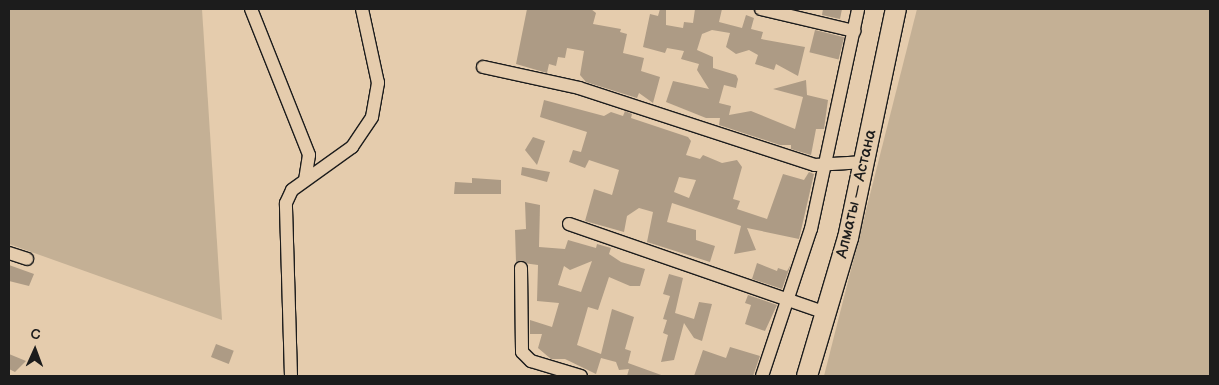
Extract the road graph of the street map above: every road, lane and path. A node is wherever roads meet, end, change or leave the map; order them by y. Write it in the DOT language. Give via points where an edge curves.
graph roads {
  1 [pos="252,9"];
  2 [pos="362,9"];
  3 [pos="761,9"];
  4 [pos="858,9"];
  5 [pos="896,9"];
  6 [pos="854,31"];
  7 [pos="483,67"];
  8 [pos="865,162"];
  9 [pos="826,166"];
  10 [pos="306,180"];
  11 [pos="569,224"];
  12 [pos="9,253"];
  13 [pos="27,259"];
  14 [pos="521,268"];
  15 [pos="786,300"];
  16 [pos="826,314"];
  17 [pos="291,376"];
  18 [pos="580,376"];
  19 [pos="762,376"];
  20 [pos="807,376"];
  1 -- 10 [label="street" via="309,155"];
  2 -- 10 [label="street" via="378,83 372,117 352,147"];
  3 -- 6 [label="street"];
  4 -- 6 [label="street"];
  5 -- 8 [label="highway, Алматы — Астана"];
  6 -- 9 [label="street"];
  7 -- 9 [label="street" via="580,88"];
  8 -- 9 [label="street"];
  8 -- 16 [label="highway, Алматы — Астана"];
  9 -- 15 [label="street" via="811,229"];
  10 -- 17 [label="street" via="292,190 286,203"];
  11 -- 15 [label="street"];
  12 -- 13 [label="street"];
  14 -- 18 [label="street" via="522,352 531,361"];
  15 -- 16 [label="street"];
  15 -- 19 [label="street"];
  16 -- 20 [label="highway, Алматы — Астана"];
}
